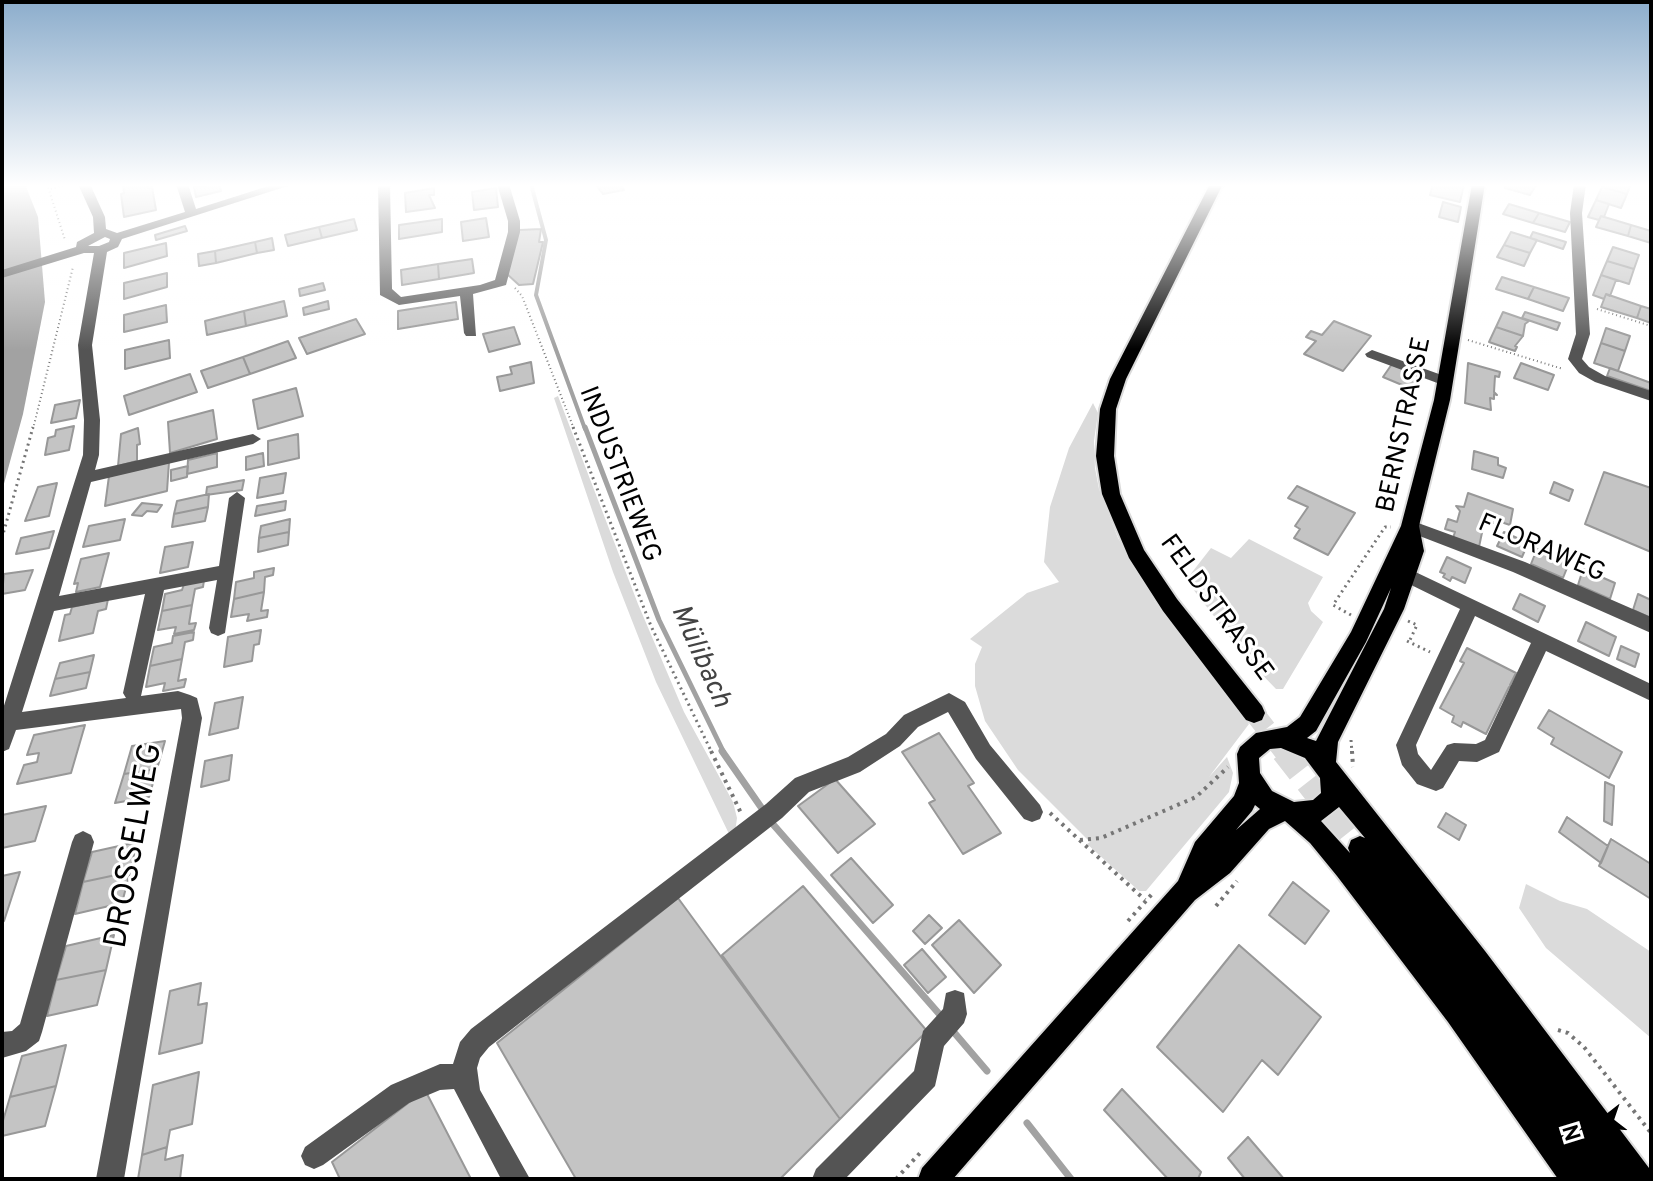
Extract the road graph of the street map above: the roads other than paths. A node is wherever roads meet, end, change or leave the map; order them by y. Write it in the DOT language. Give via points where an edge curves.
graph roads {
  1 [pos="116,239"];
  2 [pos="385,239"];
  3 [pos="512,239"];
  4 [pos="1189,239"];
  5 [pos="1470,239"];
  6 [pos="1578,239"];
  7 [pos="101,242"];
  8 [pos="2,274"];
  9 [pos="466,291"];
  10 [pos="471,333"];
  11 [pos="1372,354"];
  12 [pos="1445,381"];
  13 [pos="1651,396"];
  14 [pos="253,439"];
  15 [pos="85,478"];
  16 [pos="237,498"];
  17 [pos="1402,526"];
  18 [pos="227,571"];
  19 [pos="1414,579"];
  20 [pos="156,585"];
  21 [pos="47,605"];
  22 [pos="1471,605"];
  23 [pos="1651,625"];
  24 [pos="218,628"];
  25 [pos="1542,639"];
  26 [pos="133,693"];
  27 [pos="1651,693"];
  28 [pos="1254,713"];
  29 [pos="6,733"];
  30 [pos="1285,739"];
  31 [pos="1328,770"];
  32 [pos="1251,783"];
  33 [pos="1037,808"];
  34 [pos="1288,812"];
  35 [pos="83,842"];
  36 [pos="1360,848"];
  37 [pos="1186,891"];
  38 [pos="950,1015"];
  39 [pos="2,1045"];
  40 [pos="465,1076"];
  41 [pos="314,1156"];
  42 [pos="110,1179"];
  43 [pos="516,1179"];
  44 [pos="826,1179"];
  45 [pos="933,1179"];
  46 [pos="1576,1179"];
  47 [pos="1606,1179"];
  48 [pos="1638,1179"];
  1 -- 7 [label="street" via="114,244"];
  2 -- 9 [label="street" via="387,295 399,301"];
  3 -- 9 [label="street" via="501,282"];
  4 -- 28 [label="main road, FELDSTRASSE" via="1118,379 1108,409 1105,456 1111,494 1136,553"];
  5 -- 12 [label="main road, BERNSTRASSE"];
  6 -- 13 [label="street" via="1583,334 1575,359 1584,370"];
  7 -- 8 [label="street"];
  7 -- 15 [label="street" via="85,345 92,436"];
  9 -- 10 [label="street"];
  11 -- 12 [label="street"];
  12 -- 17 [label="main road, BERNSTRASSE"];
  14 -- 15 [label="street"];
  15 -- 21 [label="street"];
  16 -- 18 [label="street"];
  17 -- 19 [label="main road, BERNSTRASSE" via="1415,543"];
  17 -- 23 [label="street, FLORAWEG" via="1519,567"];
  17 -- 30 [label="main road" via="1359,636 1308,724"];
  18 -- 20 [label="street"];
  18 -- 24 [label="street"];
  19 -- 22 [label="street"];
  19 -- 31 [label="main road, BERNSTRASSE" via="1327,741"];
  20 -- 21 [label="street"];
  20 -- 26 [label="street"];
  21 -- 29 [label="street"];
  22 -- 25 [label="street"];
  22 -- 25 [label="street" via="1406,745 1424,777 1436,781 1454,752 1477,753 1492,746"];
  25 -- 27 [label="street"];
  29 -- 42 [label="street, DROSSELWEG" via="178,700 190,704 192,718"];
  30 -- 31 [label="main road" via="1305,746"];
  30 -- 32 [label="main road" via="1264,740 1252,748 1246,769"];
  31 -- 34 [label="main road" via="1333,793 1328,804 1313,813"];
  31 -- 48 [label="main road"];
  32 -- 34 [label="main road" via="1264,799"];
  32 -- 37 [label="main road" via="1244,803 1204,850"];
  33 -- 40 [label="street" via="983,752 958,708 949,702 911,721 893,740 853,765 802,785 480,1038 469,1051"];
  34 -- 37 [label="main road" via="1261,821 1221,864"];
  34 -- 46 [label="main road" via="1319,835 1346,867 1458,1012"];
  35 -- 39 [label="street" via="30,1032"];
  36 -- 47 [label="main road"];
  37 -- 45 [label="main road"];
  38 -- 44 [label="street" via="932,1040 926,1077"];
  40 -- 41 [label="street" via="440,1077 400,1094"];
  40 -- 43 [label="street" via="468,1093"];
}
